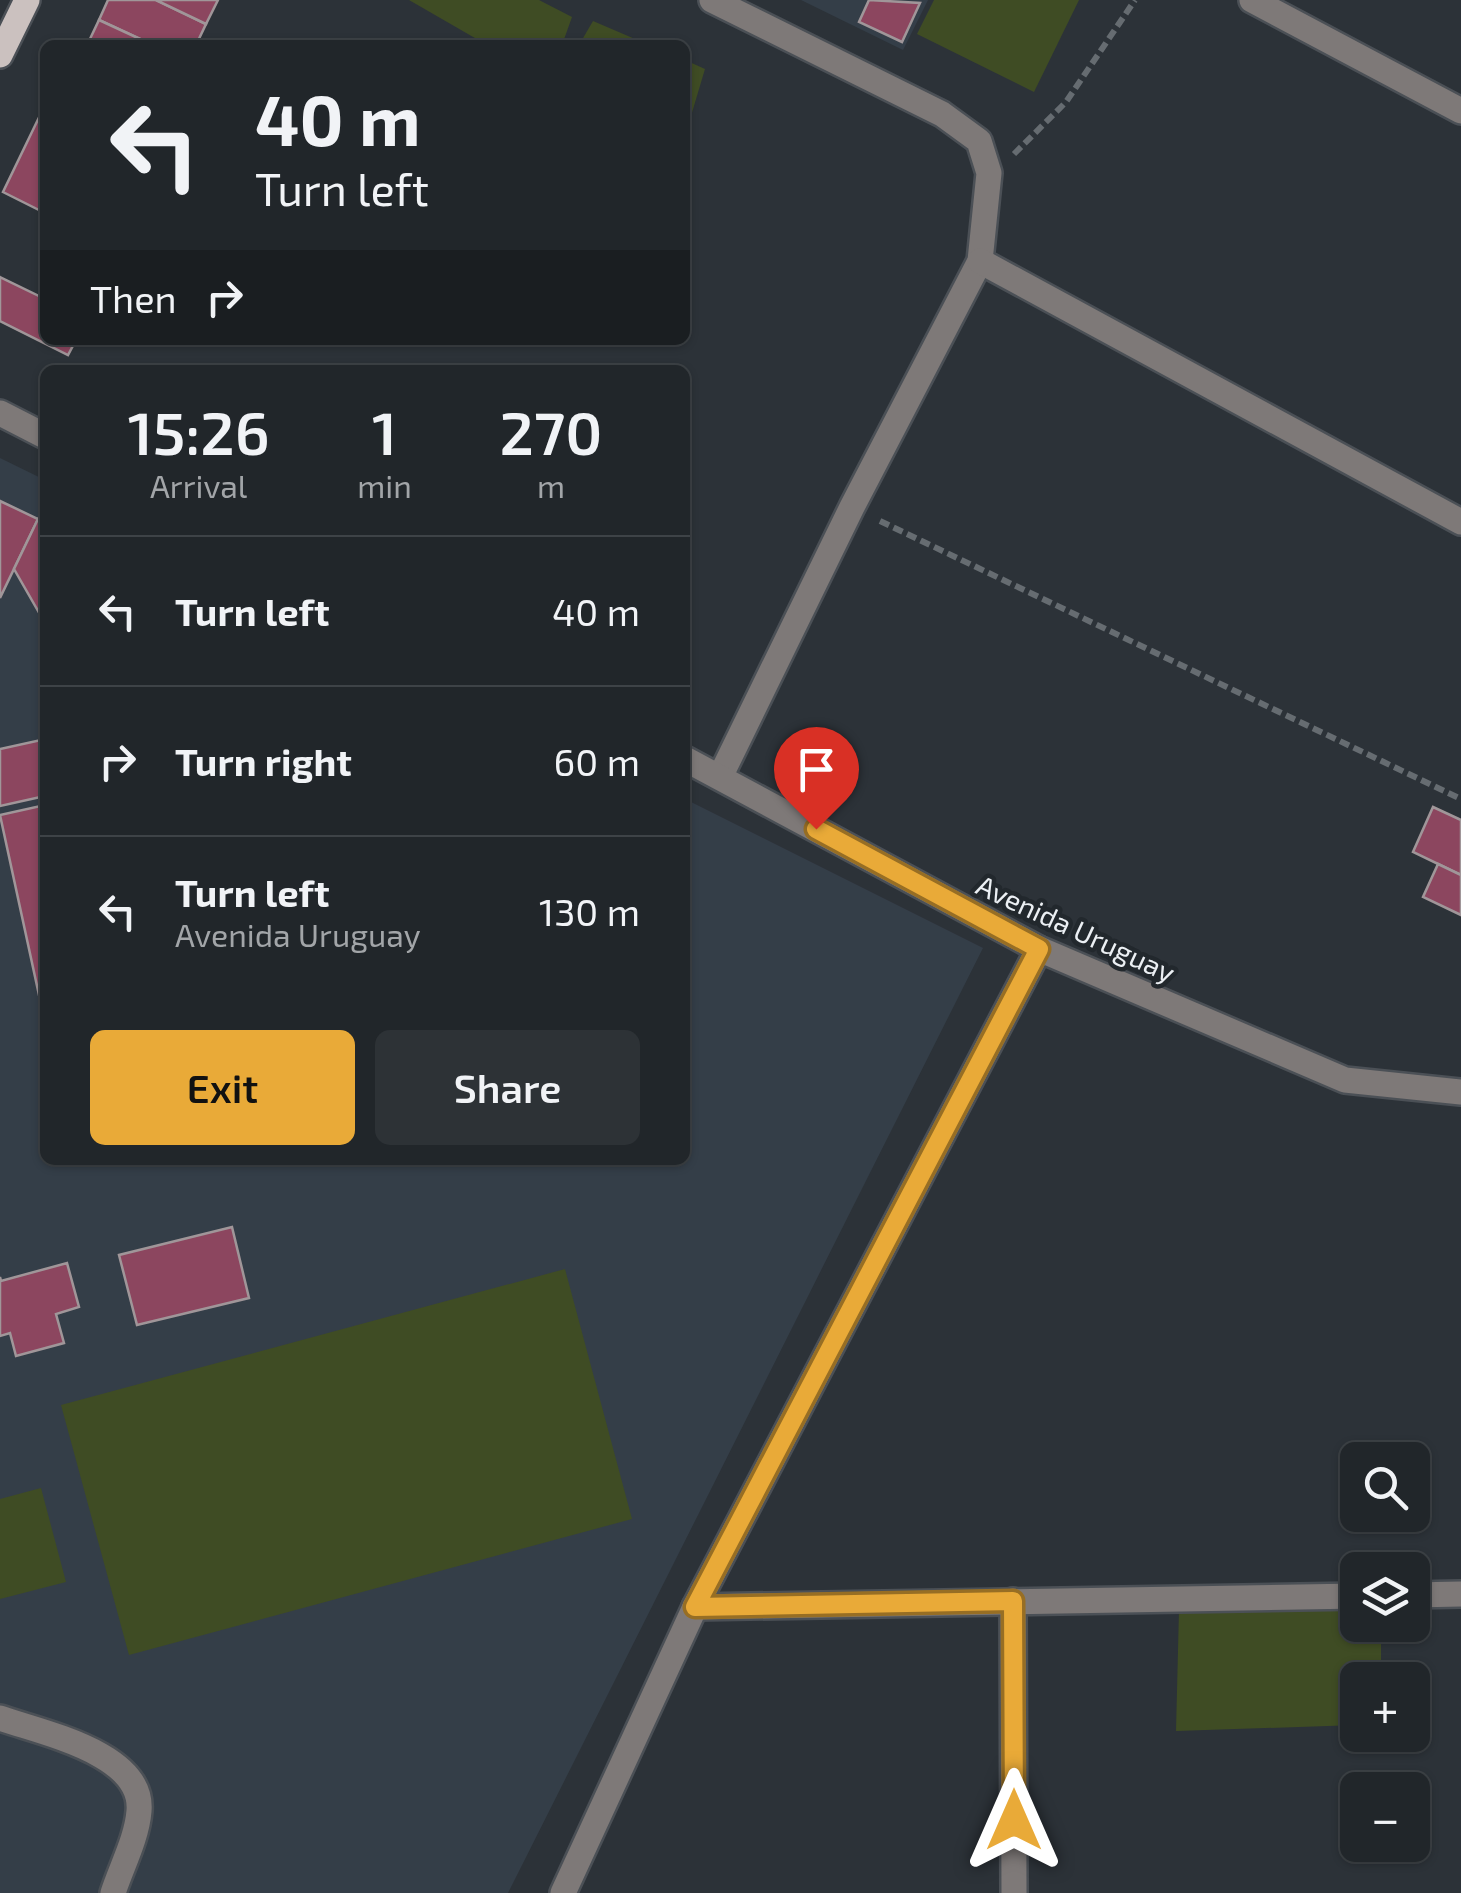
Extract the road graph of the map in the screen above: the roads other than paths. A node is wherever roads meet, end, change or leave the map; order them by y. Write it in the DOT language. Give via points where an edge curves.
graph roads {
  1 [pos="27,0"];
  2 [pos="712,0"];
  3 [pos="1252,0"];
  4 [pos="0,55"];
  5 [pos="1461,111"];
  6 [pos="980,261"];
  7 [pos="0,414"];
  8 [pos="40,434"];
  9 [pos="1461,522"];
  10 [pos="690,762"];
  11 [pos="720,777"];
  12 [pos="1039,949"];
  13 [pos="1461,1092"];
  14 [pos="1461,1594"];
  15 [pos="1430,1595"];
  16 [pos="1340,1596"];
  17 [pos="1013,1601"];
  18 [pos="695,1607"];
  19 [pos="0,1718"];
  20 [pos="113,1893"];
  21 [pos="563,1893"];
  22 [pos="1014,1893"];
  1 -- 4 [label="main road"];
  2 -- 6 [label="street" via="942,114 978,141 989,172"];
  3 -- 5 [label="street"];
  6 -- 9 [label="street"];
  6 -- 11 [label="street"];
  7 -- 8 [label="street"];
  10 -- 11 [label="street, Avenida Uruguay"];
  11 -- 12 [label="street, Avenida Uruguay"];
  12 -- 13 [label="street, Avenida Uruguay" via="1345,1080"];
  12 -- 18 [label="street"];
  14 -- 15 [label="street"];
  16 -- 17 [label="street"];
  17 -- 18 [label="street"];
  17 -- 22 [label="street"];
  18 -- 21 [label="street"];
  19 -- 20 [label="street" via="108,1758 130,1778 139,1813"];
}
